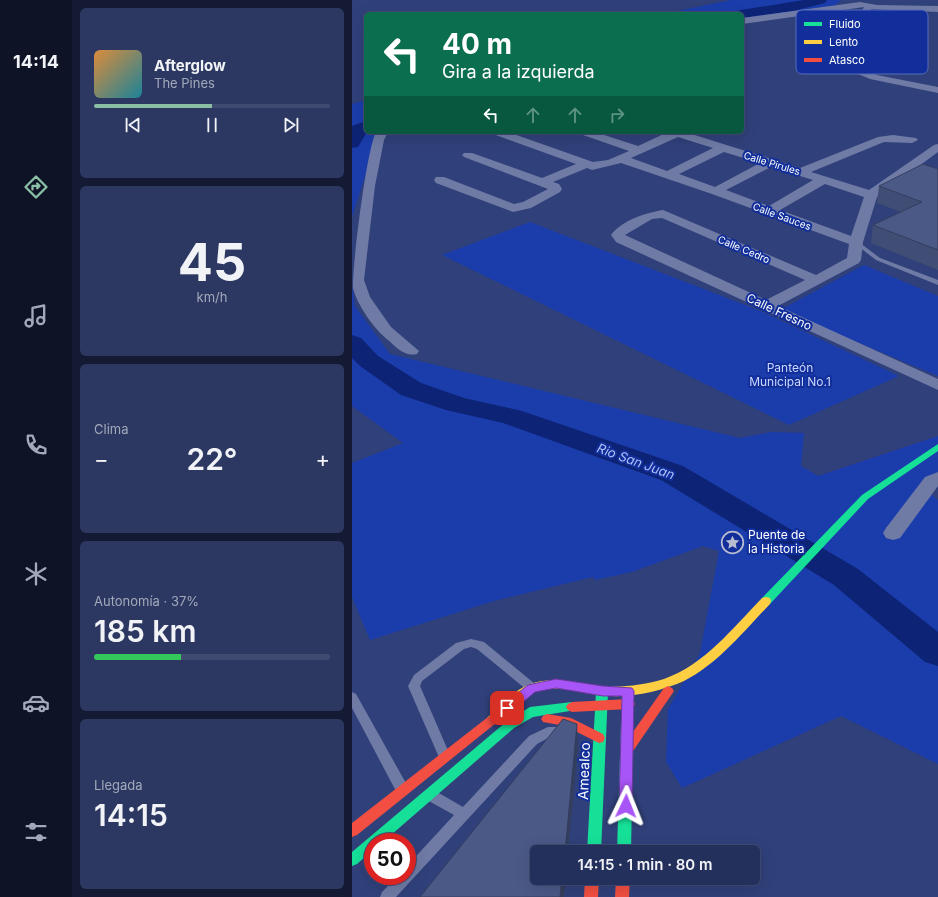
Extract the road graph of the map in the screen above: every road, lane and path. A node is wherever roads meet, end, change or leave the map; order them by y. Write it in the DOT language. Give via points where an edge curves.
graph roads {
  1 [pos="899,0"];
  2 [pos="867,5"];
  3 [pos="938,9"];
  4 [pos="830,10"];
  5 [pos="796,15"];
  6 [pos="744,22"];
  7 [pos="865,74"];
  8 [pos="938,90"];
  9 [pos="381,134"];
  10 [pos="503,134"];
  11 [pos="590,134"];
  12 [pos="671,134"];
  13 [pos="681,134"];
  14 [pos="912,140"];
  15 [pos="938,147"];
  16 [pos="723,148"];
  17 [pos="638,150"];
  18 [pos="468,154"];
  19 [pos="621,159"];
  20 [pos="769,163"];
  21 [pos="589,165"];
  22 [pos="800,172"];
  23 [pos="668,175"];
  24 [pos="440,180"];
  25 [pos="823,180"];
  26 [pos="543,182"];
  27 [pos="716,191"];
  28 [pos="871,195"];
  29 [pos="769,211"];
  30 [pos="620,239"];
  31 [pos="856,242"];
  32 [pos="816,280"];
  33 [pos="938,283"];
  34 [pos="767,306"];
  35 [pos="410,351"];
  36 [pos="938,386"];
  37 [pos="938,447"];
  38 [pos="938,457"];
  39 [pos="938,478"];
  40 [pos="876,501"];
  41 [pos="893,533"];
  42 [pos="805,574"];
  43 [pos="532,688"];
  44 [pos="603,691"];
  45 [pos="628,691"];
  46 [pos="668,691"];
  47 [pos="352,697"];
  48 [pos="652,698"];
  49 [pos="640,701"];
  50 [pos="627,704"];
  51 [pos="601,706"];
  52 [pos="510,725"];
  53 [pos="599,741"];
  54 [pos="627,750"];
  55 [pos="445,758"];
  56 [pos="402,790"];
  57 [pos="429,794"];
  58 [pos="464,814"];
  59 [pos="352,831"];
  60 [pos="384,833"];
  61 [pos="594,845"];
  62 [pos="624,845"];
  63 [pos="416,863"];
  64 [pos="396,885"];
  65 [pos="592,885"];
  66 [pos="623,885"];
  67 [pos="387,897"];
  68 [pos="591,897"];
  69 [pos="622,897"];
  1 -- 2 [label="street"];
  2 -- 3 [label="street"];
  2 -- 4 [label="street"];
  5 -- 6 [label="street"];
  7 -- 8 [label="street"];
  9 -- 35 [label="street" via="369,186 357,280 363,297 385,330"];
  10 -- 21 [label="street"];
  11 -- 17 [label="street"];
  12 -- 17 [label="street"];
  13 -- 16 [label="street, Calle Pirules"];
  14 -- 22 [label="street" via="882,139"];
  15 -- 28 [label="street"];
  16 -- 20 [label="street, Calle Pirules"];
  16 -- 23 [label="street"];
  17 -- 19 [label="street"];
  18 -- 26 [label="street"];
  19 -- 21 [label="street" via="611,164"];
  19 -- 23 [label="street, Calle Sauces"];
  20 -- 22 [label="street, Calle Pirules"];
  20 -- 27 [label="street"];
  21 -- 26 [label="street"];
  22 -- 25 [label="street, Calle Pirules"];
  23 -- 27 [label="street, Calle Sauces"];
  24 -- 26 [label="street" via="513,208 527,205 555,191 555,187"];
  25 -- 28 [label="street, Calle Pirules"];
  25 -- 29 [label="street"];
  27 -- 29 [label="street, Calle Sauces"];
  28 -- 31 [label="street"];
  29 -- 31 [label="street, Calle Sauces"];
  30 -- 32 [label="street, Calle Cedro" via="620,232 649,216 663,214"];
  30 -- 34 [label="street, Calle Fresno"];
  31 -- 32 [label="street" via="854,260"];
  31 -- 33 [label="lane, Calle Sauces" via="878,259"];
  32 -- 34 [label="street"];
  34 -- 36 [label="street, Calle Fresno"];
  37 -- 45 [label="main road" via="865,497 729,639 693,670 666,683"];
  38 -- 40 [label="main road"];
  39 -- 41 [label="street" via="932,481"];
  42 -- 46 [label="main road" via="738,642 694,681"];
  43 -- 44 [label="main road" via="556,684"];
  43 -- 55 [label="main road"];
  43 -- 55 [label="lane" via="480,645 471,643 460,646 418,678 415,690"];
  44 -- 45 [label="main road"];
  44 -- 51 [label="main road, Amealco"];
  45 -- 50 [label="main road"];
  46 -- 48 [label="main road"];
  46 -- 54 [label="main road"];
  47 -- 56 [label="lane"];
  49 -- 50 [label="main road"];
  50 -- 51 [label="main road"];
  50 -- 54 [label="main road"];
  51 -- 52 [label="main road" via="560,707 530,712"];
  51 -- 53 [label="main road, Amealco"];
  52 -- 53 [label="main road" via="552,718 578,725"];
  52 -- 57 [label="main road"];
  53 -- 58 [label="lane" via="564,731 548,732 533,740"];
  53 -- 61 [label="main road, Amealco"];
  54 -- 62 [label="main road"];
  55 -- 56 [label="main road"];
  56 -- 59 [label="main road"];
  57 -- 58 [label="lane"];
  57 -- 60 [label="main road"];
  58 -- 63 [label="lane"];
  64 -- 67 [label="lane"];
  65 -- 68 [label="main road"];
  66 -- 69 [label="main road"];
}
